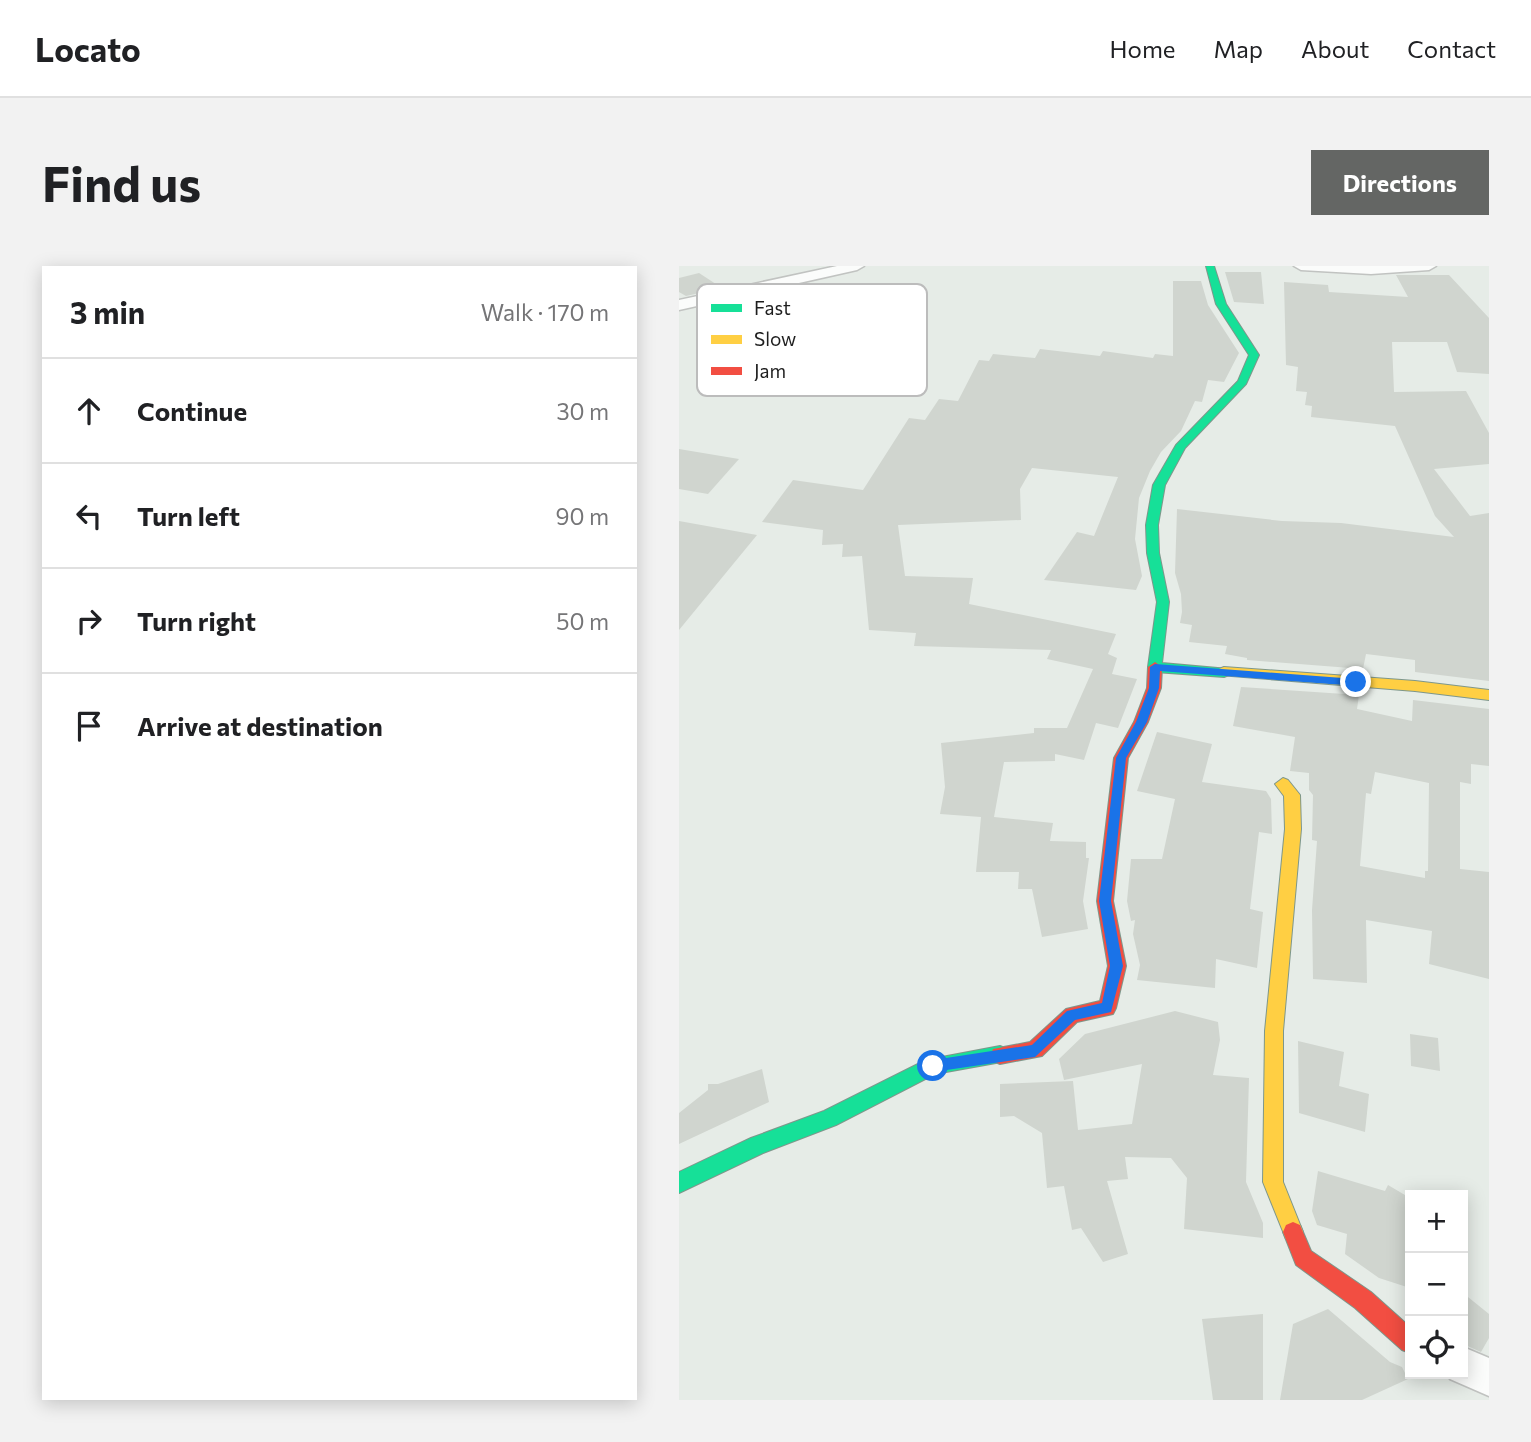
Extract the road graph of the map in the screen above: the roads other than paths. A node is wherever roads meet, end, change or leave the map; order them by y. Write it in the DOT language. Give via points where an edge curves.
graph roads {
  1 [pos="857,266"];
  2 [pos="1210,266"];
  3 [pos="1301,266"];
  4 [pos="1429,266"];
  5 [pos="1394,268"];
  6 [pos="768,284"];
  7 [pos="697,300"];
  8 [pos="679,305"];
  9 [pos="1155,667"];
  10 [pos="1489,695"];
  11 [pos="1283,784"];
  12 [pos="679,1183"];
  13 [pos="1405,1338"];
  14 [pos="1468,1368"];
  15 [pos="1489,1377"];
  1 -- 6 [label="street"];
  2 -- 9 [label="street" via="1221,304 1254,355 1252,367 1211,418 1181,444 1151,508 1151,542 1163,592"];
  3 -- 5 [label="street"];
  4 -- 5 [label="street"];
  7 -- 8 [label="street"];
  9 -- 10 [label="street"];
  9 -- 12 [label="street" via="1154,688 1121,758 1105,901 1117,966 1107,1008 1072,1015 1035,1050 933,1066 829,1118"];
  11 -- 13 [label="street" via="1292,795 1293,829 1274,1031 1273,1182 1303,1258 1363,1300"];
  14 -- 15 [label="street"];
}
